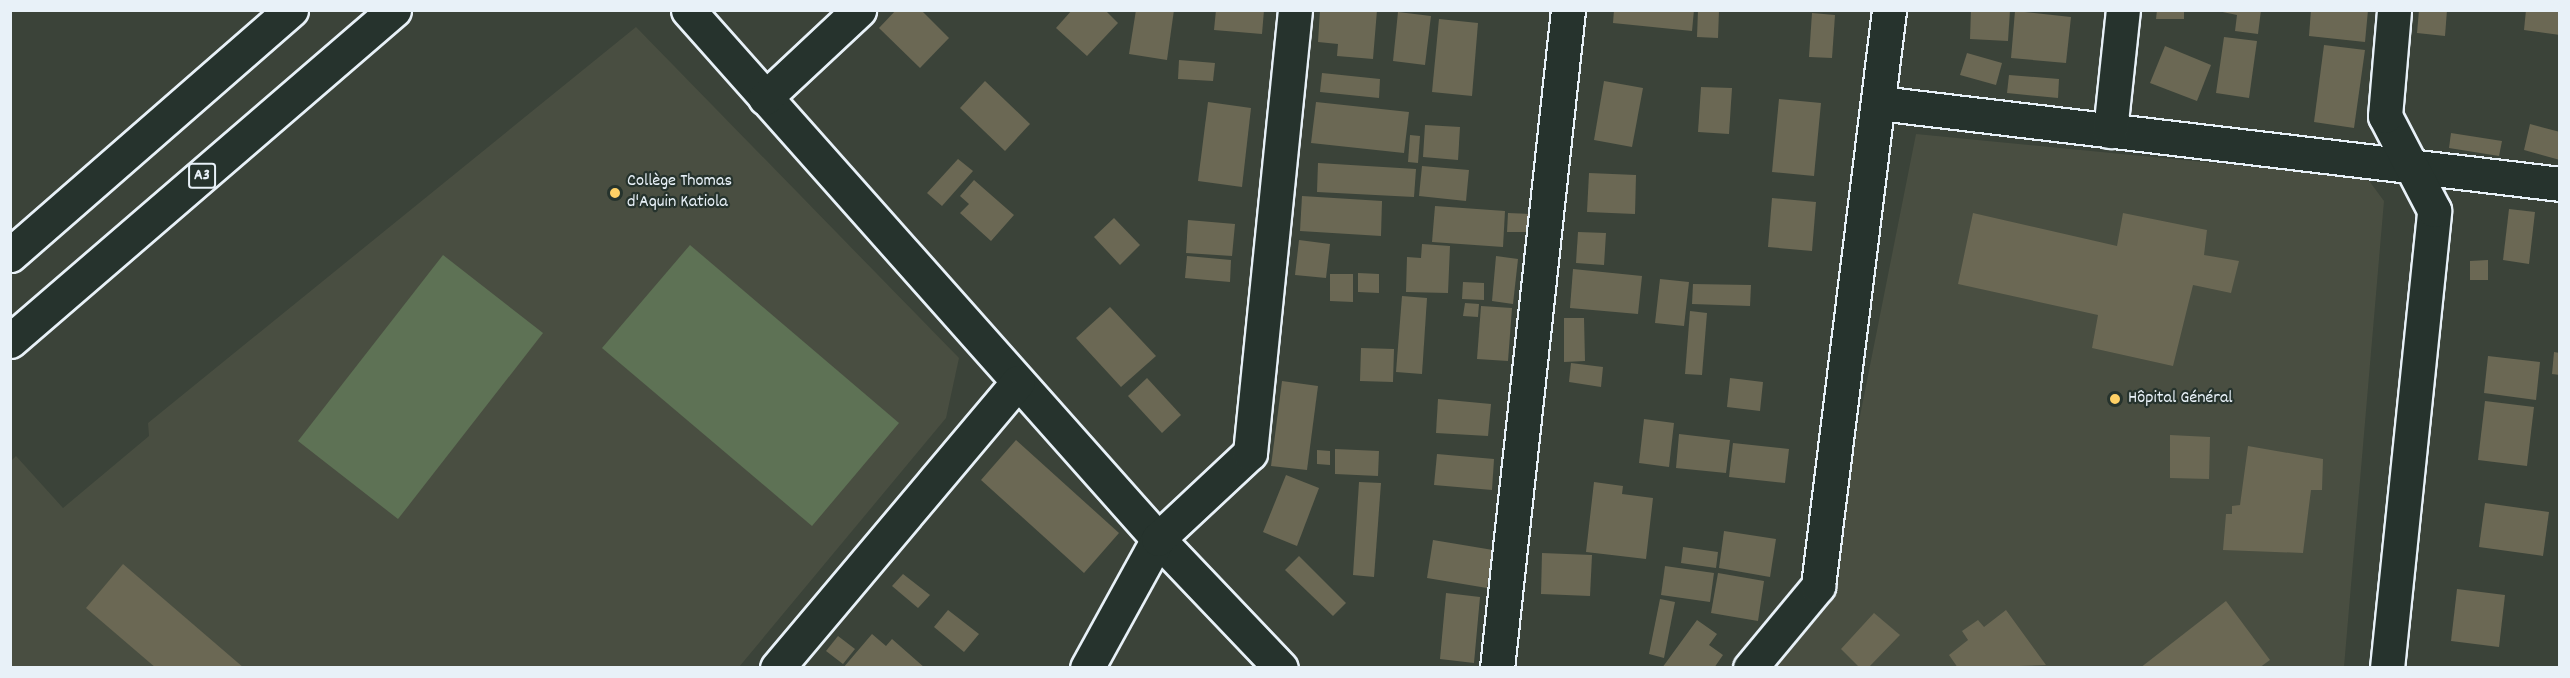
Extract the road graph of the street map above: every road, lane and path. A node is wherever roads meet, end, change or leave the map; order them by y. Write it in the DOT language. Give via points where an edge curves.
graph roads {
  1 [pos="291,10"];
  2 [pos="394,10"];
  3 [pos="688,10"];
  4 [pos="859,10"];
  5 [pos="1295,10"];
  6 [pos="1568,10"];
  7 [pos="1889,10"];
  8 [pos="2123,10"];
  9 [pos="2394,10"];
  10 [pos="765,98"];
  11 [pos="1879,103"];
  12 [pos="2110,131"];
  13 [pos="2412,167"];
  14 [pos="2559,184"];
  15 [pos="10,255"];
  16 [pos="10,341"];
  17 [pos="1018,382"];
  18 [pos="1158,539"];
  19 [pos="777,668"];
  20 [pos="1087,668"];
  21 [pos="1281,668"];
  22 [pos="1497,668"];
  23 [pos="1749,668"];
  24 [pos="2386,668"];
  1 -- 15 [label="main road"];
  2 -- 16 [label="main road, A3"];
  3 -- 10 [label="main road"];
  4 -- 10 [label="main road"];
  5 -- 18 [label="main road" via="1250,453"];
  6 -- 22 [label="main road"];
  7 -- 11 [label="main road"];
  8 -- 12 [label="main road"];
  9 -- 13 [label="main road" via="2385,116"];
  10 -- 17 [label="main road"];
  11 -- 12 [label="main road"];
  11 -- 23 [label="main road" via="1818,586"];
  12 -- 13 [label="main road"];
  13 -- 14 [label="main road"];
  13 -- 24 [label="main road" via="2434,210"];
  17 -- 18 [label="main road"];
  17 -- 19 [label="main road"];
  18 -- 20 [label="main road"];
  18 -- 21 [label="main road"];
}
